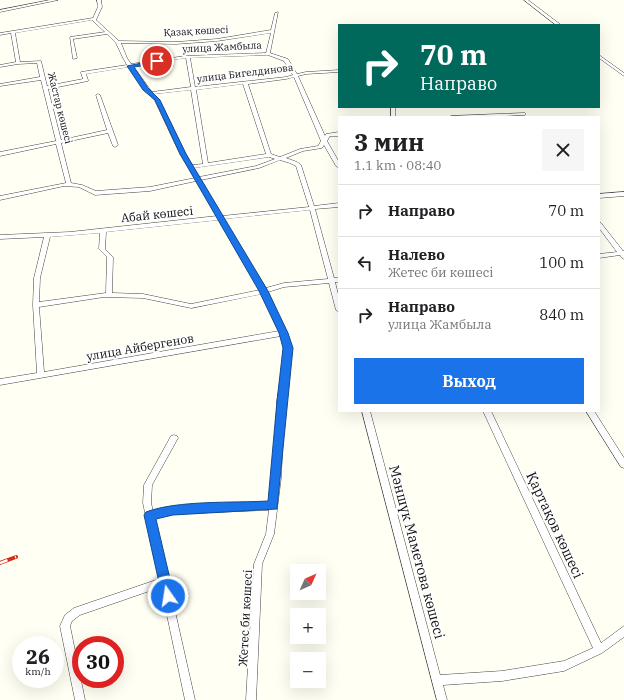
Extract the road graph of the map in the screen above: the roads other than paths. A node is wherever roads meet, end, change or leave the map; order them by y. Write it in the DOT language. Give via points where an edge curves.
graph roads {
  1 [pos="27,0"];
  2 [pos="56,0"];
  3 [pos="99,0"];
  4 [pos="526,0"];
  5 [pos="33,5"];
  6 [pos="0,11"];
  7 [pos="277,13"];
  8 [pos="93,18"];
  9 [pos="558,24"];
  10 [pos="273,31"];
  11 [pos="106,32"];
  12 [pos="13,33"];
  13 [pos="0,34"];
  14 [pos="118,42"];
  15 [pos="268,54"];
  16 [pos="188,57"];
  17 [pos="600,57"];
  18 [pos="75,58"];
  19 [pos="600,62"];
  20 [pos="606,62"];
  21 [pos="18,63"];
  22 [pos="0,66"];
  23 [pos="130,66"];
  24 [pos="338,71"];
  25 [pos="296,76"];
  26 [pos="624,76"];
  27 [pos="43,78"];
  28 [pos="245,82"];
  29 [pos="0,85"];
  30 [pos="45,88"];
  31 [pos="193,89"];
  32 [pos="153,94"];
  33 [pos="98,95"];
  34 [pos="111,131"];
  35 [pos="338,134"];
  36 [pos="324,141"];
  37 [pos="59,142"];
  38 [pos="115,145"];
  39 [pos="0,154"];
  40 [pos="269,155"];
  41 [pos="280,160"];
  42 [pos="338,164"];
  43 [pos="206,165"];
  44 [pos="191,167"];
  45 [pos="197,178"];
  46 [pos="69,185"];
  47 [pos="624,194"];
  48 [pos="600,196"];
  49 [pos="0,198"];
  50 [pos="338,205"];
  51 [pos="312,208"];
  52 [pos="220,218"];
  53 [pos="600,225"];
  54 [pos="103,230"];
  55 [pos="47,235"];
  56 [pos="0,237"];
  57 [pos="623,255"];
  58 [pos="600,256"];
  59 [pos="332,280"];
  60 [pos="338,280"];
  61 [pos="264,291"];
  62 [pos="109,295"];
  63 [pos="36,305"];
  64 [pos="338,306"];
  65 [pos="283,333"];
  66 [pos="41,375"];
  67 [pos="0,382"];
  68 [pos="366,412"];
  69 [pos="486,412"];
  70 [pos="591,412"];
  71 [pos="174,438"];
  72 [pos="624,465"];
  73 [pos="274,506"];
  74 [pos="150,515"];
  75 [pos="164,582"];
  76 [pos="624,631"];
  77 [pos="599,650"];
  78 [pos="437,680"];
  79 [pos="80,700"];
  80 [pos="190,700"];
  81 [pos="251,700"];
  82 [pos="442,700"];
  1 -- 5 [label="street"];
  2 -- 5 [label="street"];
  3 -- 8 [label="street" via="100,7"];
  4 -- 9 [label="street"];
  5 -- 6 [label="street"];
  7 -- 10 [label="street"];
  8 -- 11 [label="street, Жетес би көшесі"];
  8 -- 12 [label="street"];
  10 -- 14 [label="street, Қазақ көшесі" via="176,43"];
  10 -- 15 [label="street"];
  11 -- 14 [label="street, Жетес би көшесі"];
  11 -- 18 [label="street" via="71,38"];
  12 -- 13 [label="street"];
  12 -- 21 [label="street"];
  14 -- 23 [label="street, Жетес би көшесі"];
  15 -- 16 [label="street, улица Жамбыла"];
  15 -- 25 [label="street" via="286,60"];
  16 -- 23 [label="street, улица Жамбыла"];
  16 -- 31 [label="street"];
  17 -- 20 [label="street"];
  19 -- 20 [label="street"];
  20 -- 26 [label="street"];
  21 -- 22 [label="street"];
  21 -- 27 [label="street, Жастар көшесі" via="39,62"];
  23 -- 30 [label="street, улица Жамбыла" via="83,73 86,80"];
  23 -- 32 [label="street, Жетес би көшесі" via="146,89"];
  24 -- 25 [label="street, улица Бигелдинова"];
  25 -- 28 [label="street, улица Бигелдинова"];
  25 -- 36 [label="street"];
  27 -- 29 [label="street"];
  27 -- 30 [label="street, Жастар көшесі"];
  28 -- 31 [label="street, улица Бигелдинова"];
  28 -- 40 [label="street"];
  30 -- 37 [label="street, Жастар көшесі"];
  31 -- 32 [label="street, улица Бигелдинова"];
  31 -- 43 [label="street"];
  32 -- 44 [label="street, Жетес би көшесі"];
  33 -- 34 [label="street"];
  34 -- 37 [label="street"];
  34 -- 38 [label="street"];
  35 -- 36 [label="street" via="328,135"];
  36 -- 41 [label="street" via="320,147 302,150"];
  36 -- 42 [label="street"];
  37 -- 39 [label="street"];
  37 -- 46 [label="street, Жастар көшесі"];
  40 -- 41 [label="street"];
  40 -- 43 [label="street"];
  41 -- 45 [label="street"];
  41 -- 51 [label="street" via="298,165"];
  43 -- 44 [label="street"];
  44 -- 45 [label="street, Жетес би көшесі"];
  45 -- 46 [label="street" via="150,189 95,192"];
  45 -- 52 [label="street, Жетес би көшесі"];
  46 -- 49 [label="street"];
  47 -- 48 [label="street"];
  50 -- 51 [label="street, Абай көшесі"];
  51 -- 52 [label="street, Абай көшесі"];
  51 -- 59 [label="street"];
  52 -- 54 [label="street, Абай көшесі"];
  52 -- 61 [label="street, Жетес би көшесі"];
  53 -- 57 [label="street"];
  54 -- 55 [label="street, Абай көшесі"];
  54 -- 62 [label="street" via="102,249 110,257"];
  55 -- 56 [label="street, Абай көшесі"];
  55 -- 63 [label="street" via="38,278"];
  57 -- 58 [label="street"];
  59 -- 60 [label="street"];
  59 -- 61 [label="street" via="284,285"];
  59 -- 64 [label="street"];
  61 -- 62 [label="street" via="191,306 143,296"];
  61 -- 65 [label="street, Жетес би көшесі"];
  62 -- 63 [label="street"];
  63 -- 66 [label="street"];
  65 -- 66 [label="street, улица Айбергенов"];
  65 -- 73 [label="street, Жетес би көшесі" via="288,348 281,401"];
  66 -- 67 [label="street, улица Айбергенов"];
  68 -- 78 [label="street, Мәншүк Маметова көшесі"];
  69 -- 77 [label="street, Қартақов көшесі"];
  70 -- 72 [label="street"];
  71 -- 74 [label="street" via="148,485 147,503"];
  73 -- 74 [label="street" via="173,510"];
  73 -- 81 [label="street, Жетес би көшесі" via="270,534 258,564"];
  74 -- 75 [label="street"];
  75 -- 79 [label="street" via="77,611 68,618 65,626"];
  75 -- 80 [label="street"];
  76 -- 77 [label="street"];
  77 -- 78 [label="street" via="564,666 502,676"];
  78 -- 82 [label="street, Мәншүк Маметова көшесі"];
}
